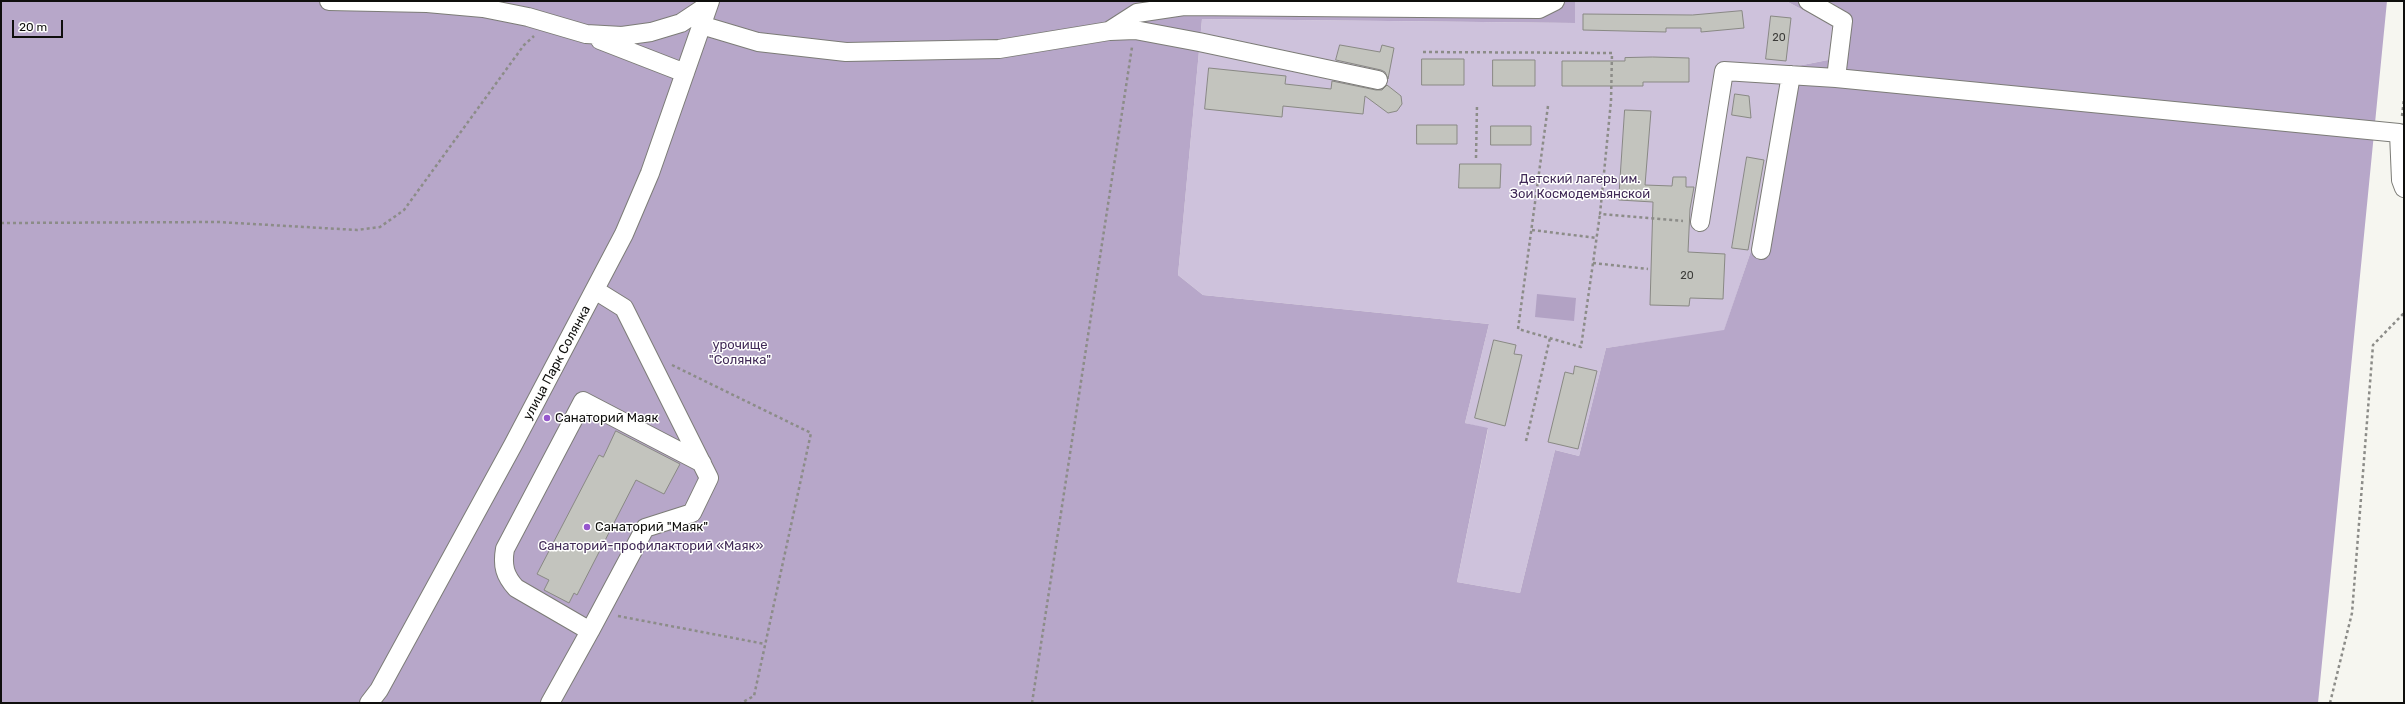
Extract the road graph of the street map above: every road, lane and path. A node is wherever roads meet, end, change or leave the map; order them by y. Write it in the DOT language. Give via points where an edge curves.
graph roads {
  1 [pos="329,1"];
  2 [pos="1554,1"];
  3 [pos="1808,1"];
  4 [pos="709,3"];
  5 [pos="550,23"];
  6 [pos="701,25"];
  7 [pos="1135,30"];
  8 [pos="1109,31"];
  9 [pos="586,34"];
  10 [pos="1423,52"];
  11 [pos="685,73"];
  12 [pos="1791,74"];
  13 [pos="1836,78"];
  14 [pos="1378,80"];
  15 [pos="1477,105"];
  16 [pos="1548,106"];
  17 [pos="1476,158"];
  18 [pos="2404,188"];
  19 [pos="1600,214"];
  20 [pos="1700,222"];
  21 [pos="1,223"];
  22 [pos="1532,230"];
  23 [pos="1597,238"];
  24 [pos="1761,250"];
  25 [pos="1593,263"];
  26 [pos="1648,269"];
  27 [pos="595,290"];
  28 [pos="2404,313"];
  29 [pos="1550,338"];
  30 [pos="647,353"];
  31 [pos="1526,441"];
  32 [pos="702,463"];
  33 [pos="600,612"];
  34 [pos="590,631"];
  35 [pos="765,644"];
  36 [pos="369,703"];
  37 [pos="550,703"];
  38 [pos="741,703"];
  39 [pos="1032,703"];
  40 [pos="2330,703"];
  1 -- 5 [label="street, улица Парк Солянка" via="427,3 483,8"];
  2 -- 8 [label="street" via="1539,9 1184,6 1137,13"];
  3 -- 13 [label="street" via="1843,21"];
  4 -- 6 [label="street, улица Парк Солянка"];
  4 -- 9 [label="street, улица Парк Солянка" via="681,23 651,32 622,36"];
  5 -- 9 [label="street, улица Парк Солянка"];
  5 -- 21 [label="path" via="524,45 404,210 380,227 357,230 218,222"];
  6 -- 8 [label="street" via="758,42 846,52 999,50"];
  6 -- 11 [label="street, улица Парк Солянка"];
  7 -- 8 [label="street"];
  7 -- 14 [label="street"];
  7 -- 39 [label="path"];
  9 -- 11 [label="street"];
  10 -- 19 [label="path" via="1612,54 1612,101"];
  11 -- 27 [label="street, улица Парк Солянка" via="650,173 624,234"];
  12 -- 13 [label="street"];
  12 -- 20 [label="street" via="1724,70"];
  12 -- 24 [label="street"];
  13 -- 18 [label="street" via="2399,133 2401,180"];
  15 -- 17 [label="path"];
  16 -- 22 [label="path"];
  19 -- 20 [label="path"];
  19 -- 23 [label="path"];
  22 -- 23 [label="path"];
  22 -- 29 [label="path" via="1518,329"];
  23 -- 25 [label="path"];
  25 -- 26 [label="path"];
  25 -- 29 [label="path" via="1580,346"];
  27 -- 30 [label="street" via="624,308"];
  27 -- 36 [label="street, улица Парк Солянка" via="379,690"];
  28 -- 40 [label="path" via="2372,344 2352,613"];
  29 -- 31 [label="path"];
  30 -- 32 [label="street"];
  30 -- 35 [label="path" via="811,433"];
  32 -- 33 [label="street" via="709,478 692,513 645,528"];
  32 -- 34 [label="street" via="583,401 505,549 503,560 508,580 516,588"];
  33 -- 34 [label="street"];
  33 -- 35 [label="path"];
  34 -- 37 [label="street"];
  35 -- 38 [label="path" via="754,696"];
}
